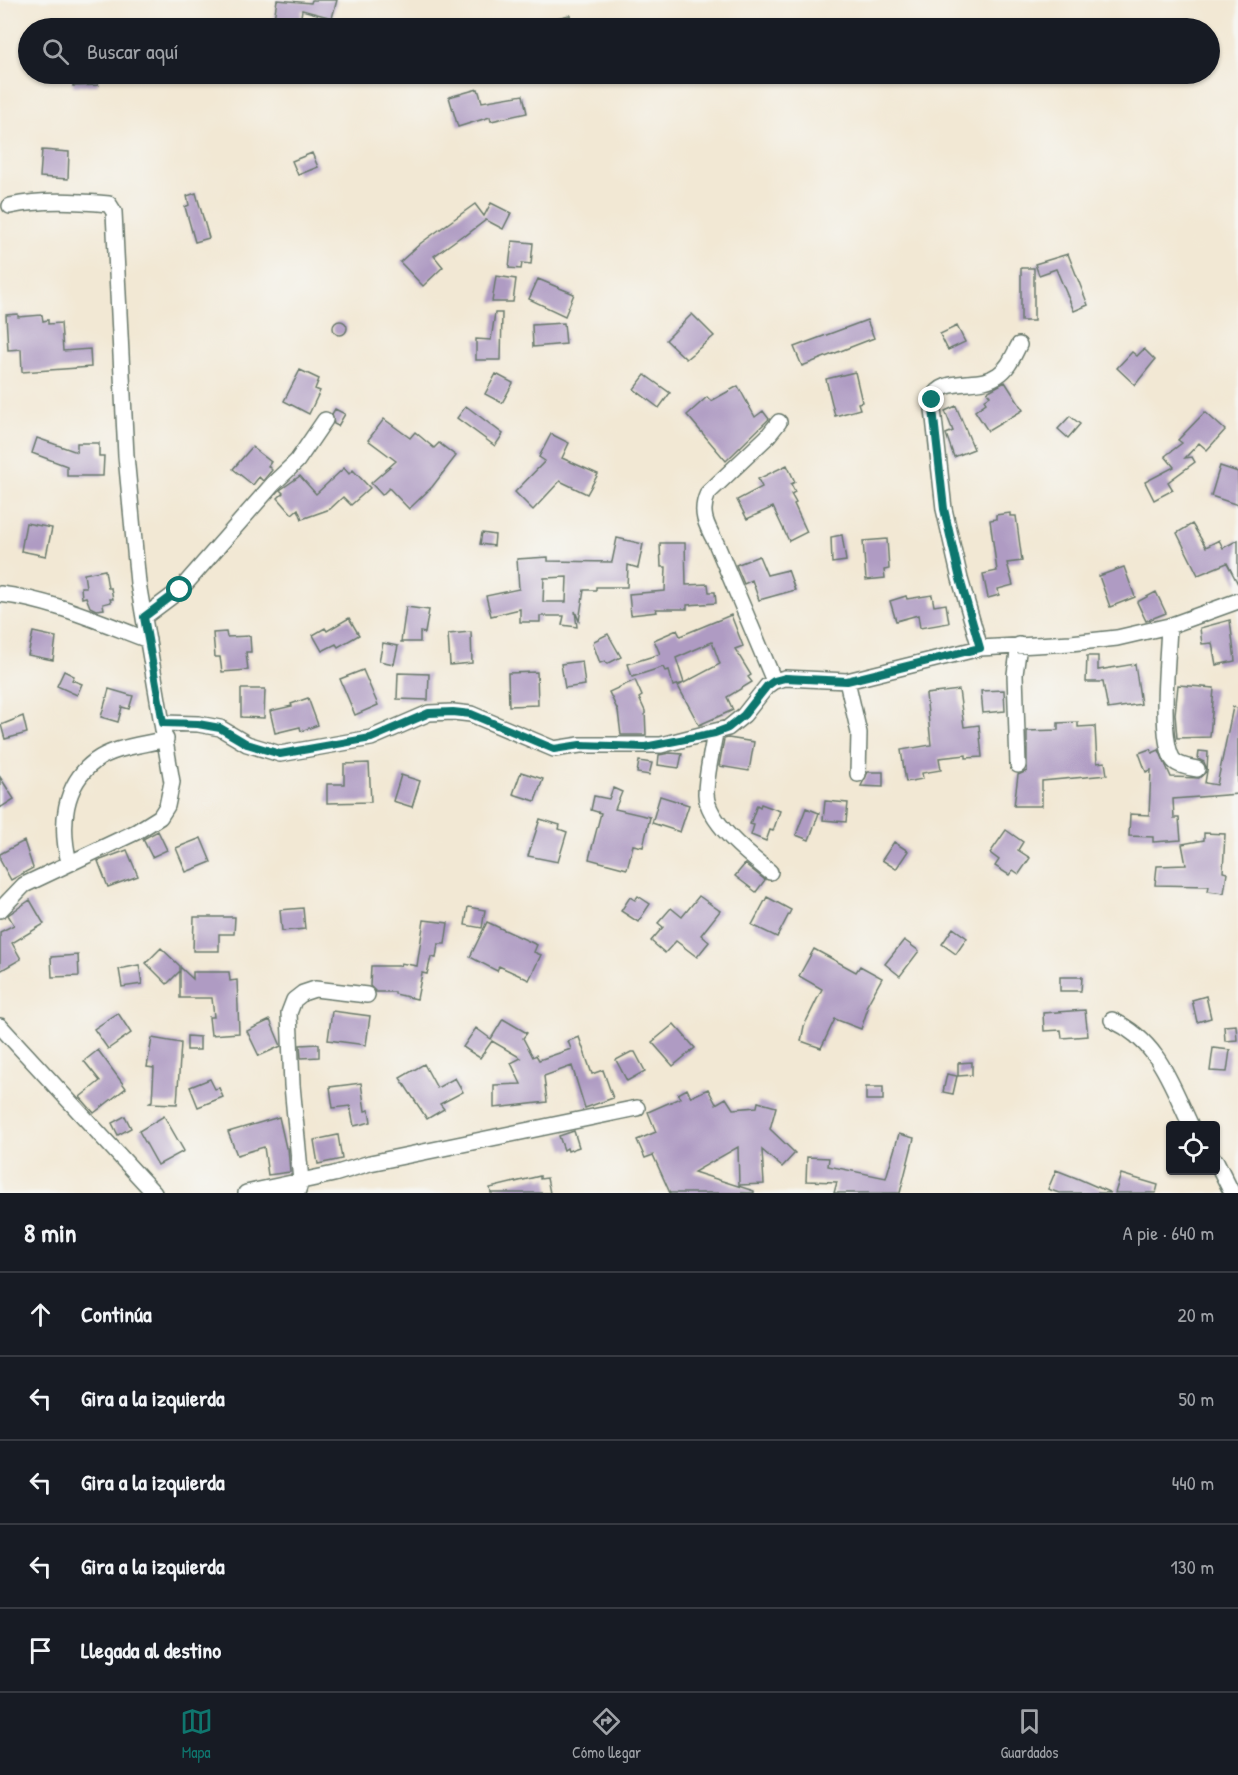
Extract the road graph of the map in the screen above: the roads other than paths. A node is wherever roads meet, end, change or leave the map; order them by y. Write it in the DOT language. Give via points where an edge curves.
graph roads {
  1 [pos="10,206"];
  2 [pos="1019,345"];
  3 [pos="325,420"];
  4 [pos="779,422"];
  5 [pos="0,594"];
  6 [pos="1238,600"];
  7 [pos="144,617"];
  8 [pos="1169,626"];
  9 [pos="148,640"];
  10 [pos="1019,645"];
  11 [pos="980,648"];
  12 [pos="774,681"];
  13 [pos="847,681"];
  14 [pos="163,723"];
  15 [pos="715,733"];
  16 [pos="166,740"];
  17 [pos="1018,765"];
  18 [pos="1197,769"];
  19 [pos="858,774"];
  20 [pos="69,862"];
  21 [pos="770,872"];
  22 [pos="0,909"];
  23 [pos="368,995"];
  24 [pos="1112,1020"];
  25 [pos="0,1026"];
  26 [pos="637,1108"];
  27 [pos="1189,1121"];
  28 [pos="1220,1170"];
  29 [pos="299,1187"];
  30 [pos="154,1193"];
  31 [pos="246,1193"];
  32 [pos="1232,1193"];
  1 -- 7 [label="street" via="32,201 95,203 109,204 114,212 126,456"];
  2 -- 11 [label="street" via="1007,368 996,377 944,386 932,400 944,509"];
  3 -- 7 [label="street" via="297,461 180,590"];
  4 -- 12 [label="street" via="708,493 703,503 704,522"];
  5 -- 9 [label="street" via="66,610"];
  6 -- 8 [label="street"];
  7 -- 9 [label="street"];
  8 -- 10 [label="street" via="1083,642"];
  8 -- 18 [label="street" via="1166,738 1172,759"];
  9 -- 14 [label="street"];
  10 -- 11 [label="street"];
  10 -- 17 [label="street" via="1014,674"];
  11 -- 13 [label="street"];
  12 -- 13 [label="street"];
  12 -- 15 [label="street" via="744,715"];
  13 -- 19 [label="street" via="859,733"];
  14 -- 15 [label="street" via="220,728 247,744 280,754 371,738 429,713 471,714 554,749 580,745 653,746"];
  14 -- 16 [label="street"];
  15 -- 21 [label="street" via="706,795 710,808 746,852"];
  16 -- 20 [label="street" via="172,782 167,806 160,817"];
  16 -- 20 [label="street" via="123,749 96,760 75,781 63,839"];
  20 -- 22 [label="street" via="24,885"];
  23 -- 29 [label="street" via="315,989 294,1000 290,1013 291,1085"];
  24 -- 27 [label="street" via="1131,1029 1158,1056"];
  25 -- 30 [label="street"];
  26 -- 29 [label="street" via="370,1163"];
  28 -- 32 [label="street"];
  29 -- 31 [label="street"];
}
